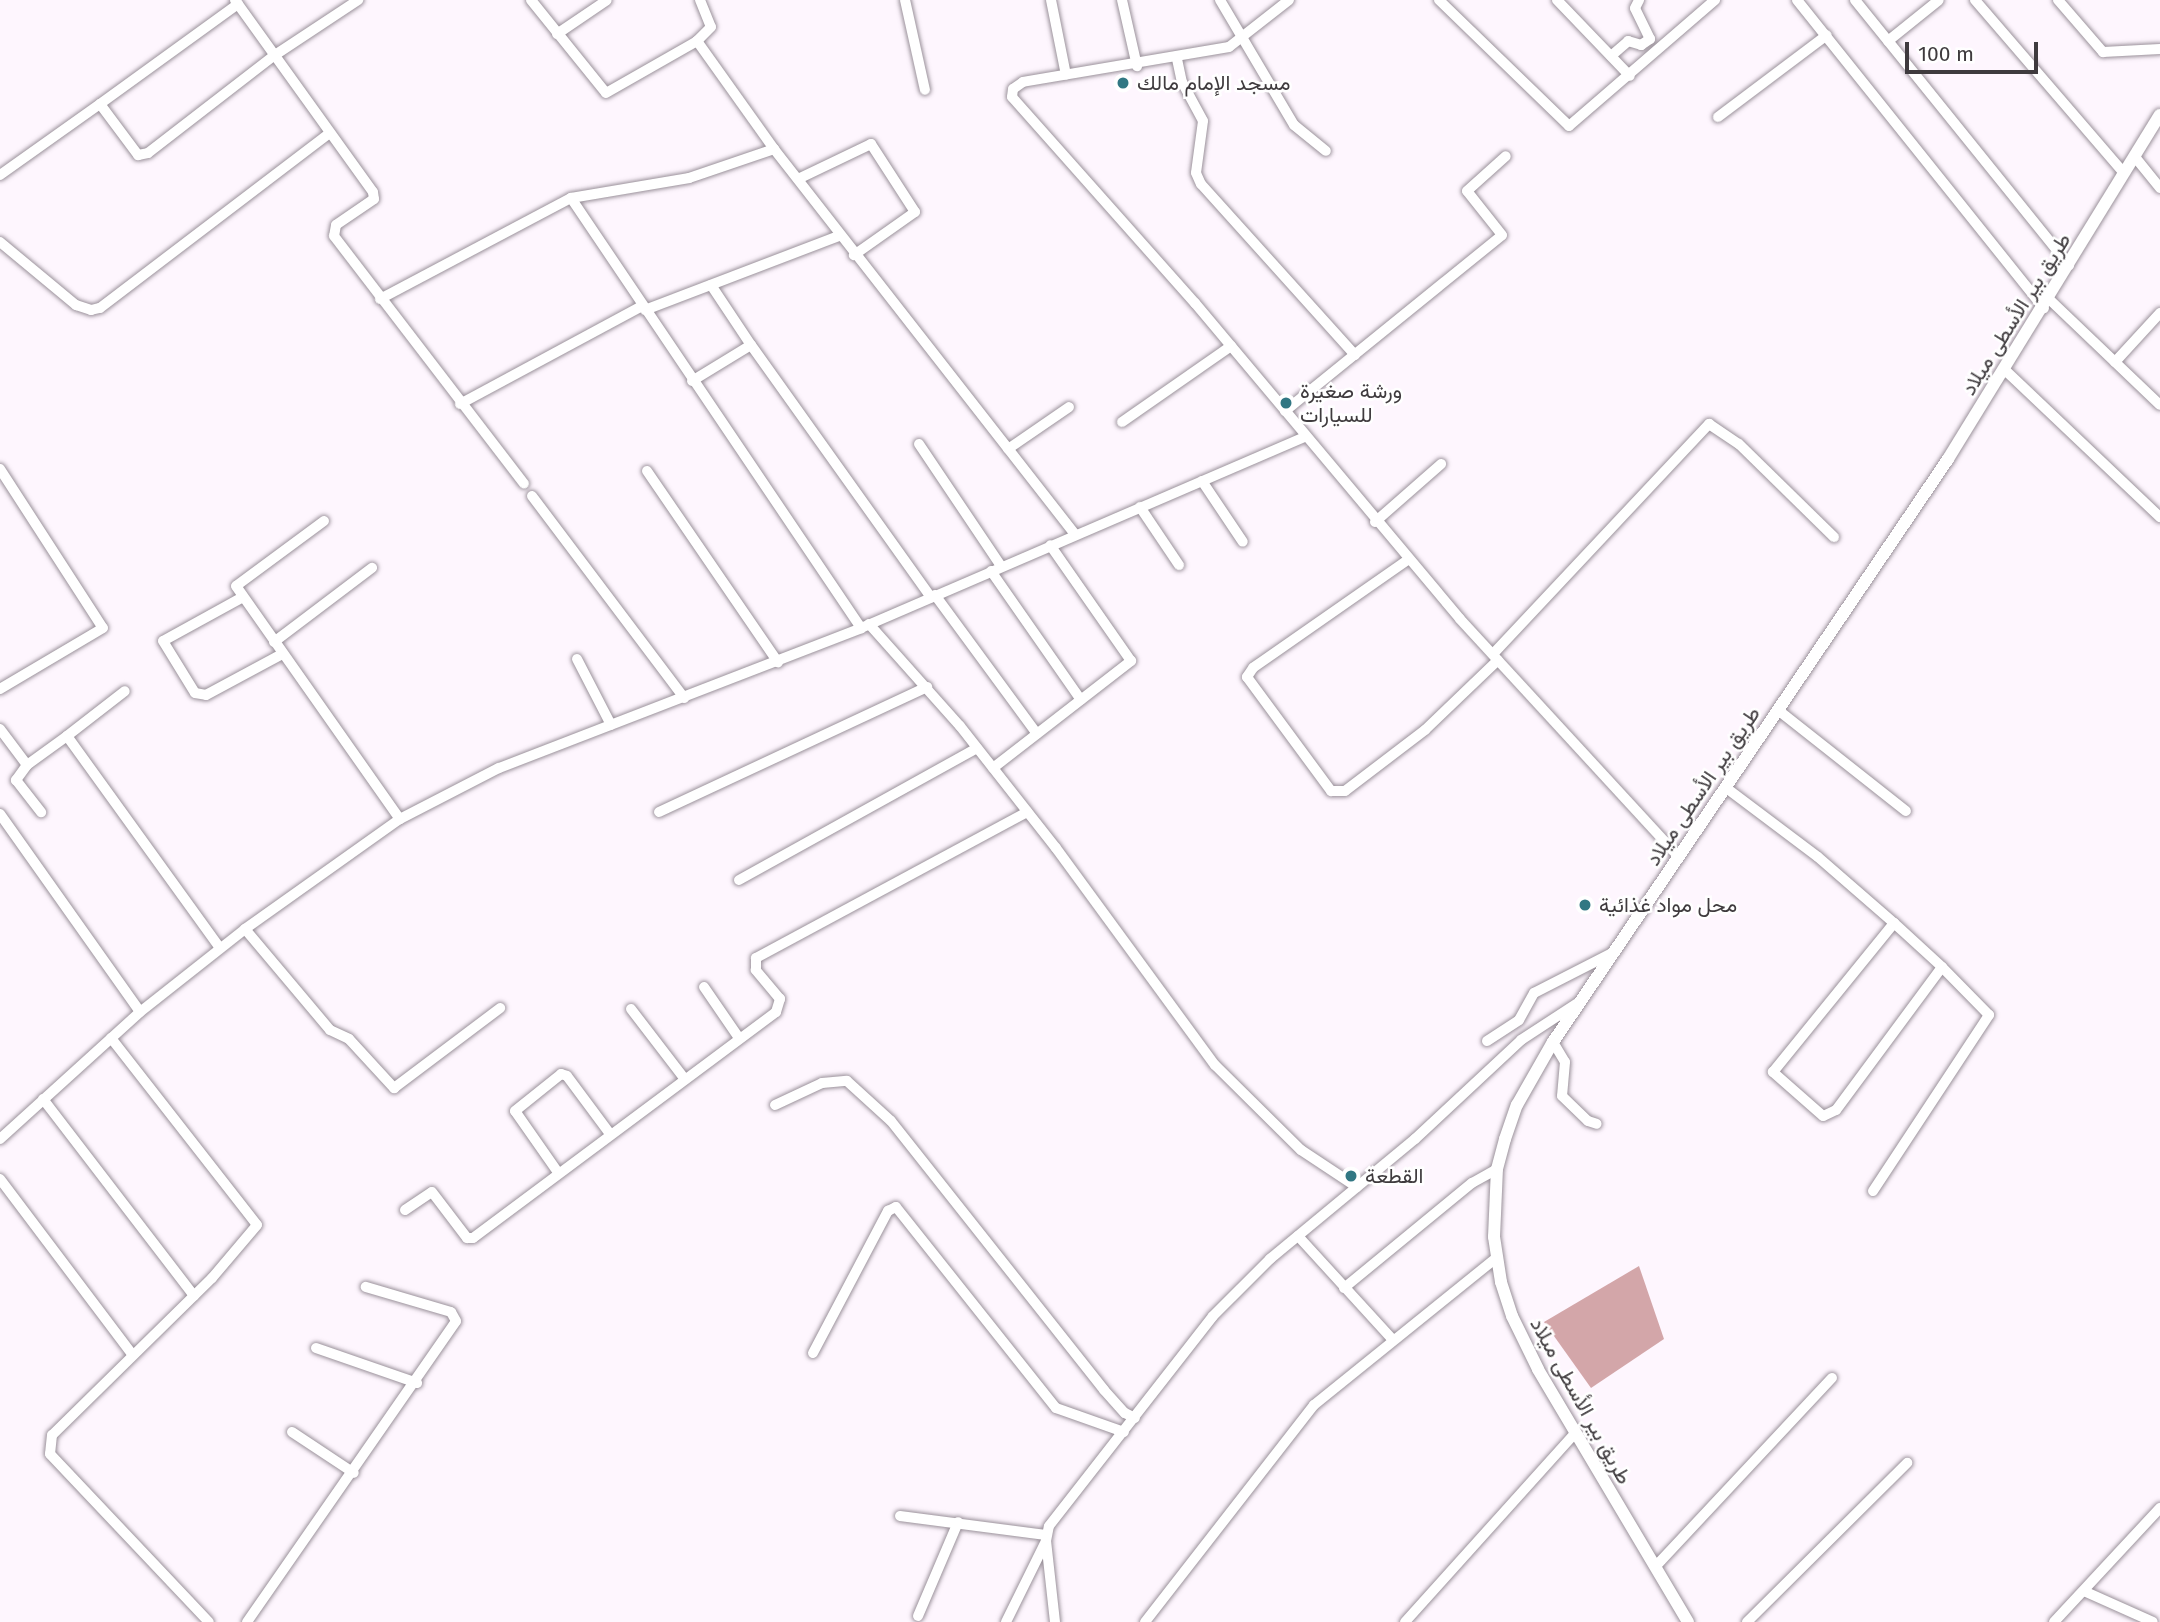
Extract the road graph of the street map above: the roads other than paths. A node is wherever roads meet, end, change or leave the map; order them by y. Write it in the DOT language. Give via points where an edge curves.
graph roads {
  1 [pos="358,0"];
  2 [pos="531,0"];
  3 [pos="607,0"];
  4 [pos="700,0"];
  5 [pos="905,0"];
  6 [pos="1051,0"];
  7 [pos="1122,0"];
  8 [pos="1220,0"];
  9 [pos="1289,0"];
  10 [pos="1439,0"];
  11 [pos="1557,0"];
  12 [pos="1639,0"];
  13 [pos="1715,0"];
  14 [pos="1797,0"];
  15 [pos="1855,0"];
  16 [pos="1940,0"];
  17 [pos="1976,0"];
  18 [pos="2058,0"];
  19 [pos="237,2"];
  20 [pos="557,34"];
  21 [pos="1827,35"];
  22 [pos="1241,40"];
  23 [pos="697,41"];
  24 [pos="1888,41"];
  25 [pos="2160,49"];
  26 [pos="275,55"];
  27 [pos="1611,56"];
  28 [pos="1177,59"];
  29 [pos="1137,66"];
  30 [pos="1066,75"];
  31 [pos="1630,76"];
  32 [pos="925,90"];
  33 [pos="100,104"];
  34 [pos="2160,115"];
  35 [pos="1718,117"];
  36 [pos="330,133"];
  37 [pos="774,149"];
  38 [pos="1326,151"];
  39 [pos="1506,156"];
  40 [pos="2135,157"];
  41 [pos="2124,173"];
  42 [pos="0,175"];
  43 [pos="798,179"];
  44 [pos="2160,188"];
  45 [pos="571,198"];
  46 [pos="839,236"];
  47 [pos="0,242"];
  48 [pos="854,255"];
  49 [pos="2069,265"];
  50 [pos="711,285"];
  51 [pos="380,299"];
  52 [pos="2046,304"];
  53 [pos="643,308"];
  54 [pos="2160,313"];
  55 [pos="751,345"];
  56 [pos="1231,346"];
  57 [pos="1355,355"];
  58 [pos="2115,362"];
  59 [pos="2005,370"];
  60 [pos="692,381"];
  61 [pos="460,404"];
  62 [pos="2160,404"];
  63 [pos="1069,407"];
  64 [pos="1285,411"];
  65 [pos="1122,422"];
  66 [pos="1306,437"];
  67 [pos="919,444"];
  68 [pos="1007,449"];
  69 [pos="1441,464"];
  70 [pos="0,469"];
  71 [pos="647,471"];
  72 [pos="1202,481"];
  73 [pos="524,484"];
  74 [pos="532,496"];
  75 [pos="1140,507"];
  76 [pos="2160,517"];
  77 [pos="324,521"];
  78 [pos="1375,522"];
  79 [pos="1075,534"];
  80 [pos="1834,537"];
  81 [pos="1243,542"];
  82 [pos="1050,545"];
  83 [pos="1409,559"];
  84 [pos="1179,565"];
  85 [pos="372,568"];
  86 [pos="996,568"];
  87 [pos="933,596"];
  88 [pos="243,597"];
  89 [pos="865,626"];
  90 [pos="274,642"];
  91 [pos="282,654"];
  92 [pos="1496,657"];
  93 [pos="577,659"];
  94 [pos="778,662"];
  95 [pos="927,687"];
  96 [pos="0,689"];
  97 [pos="125,691"];
  98 [pos="684,698"];
  99 [pos="1081,700"];
  100 [pos="1778,710"];
  101 [pos="611,725"];
  102 [pos="0,729"];
  103 [pos="1037,734"];
  104 [pos="67,736"];
  105 [pos="977,748"];
  106 [pos="27,765"];
  107 [pos="993,768"];
  108 [pos="1725,787"];
  109 [pos="1906,811"];
  110 [pos="41,812"];
  111 [pos="659,812"];
  112 [pos="1027,813"];
  113 [pos="0,814"];
  114 [pos="400,819"];
  115 [pos="1678,856"];
  116 [pos="738,880"];
  117 [pos="1894,923"];
  118 [pos="245,929"];
  119 [pos="220,948"];
  120 [pos="1614,952"];
  121 [pos="1942,967"];
  122 [pos="704,988"];
  123 [pos="1581,1001"];
  124 [pos="500,1008"];
  125 [pos="631,1009"];
  126 [pos="140,1012"];
  127 [pos="111,1038"];
  128 [pos="739,1038"];
  129 [pos="1487,1041"];
  130 [pos="1553,1042"];
  131 [pos="684,1078"];
  132 [pos="43,1099"];
  133 [pos="775,1105"];
  134 [pos="1597,1124"];
  135 [pos="610,1134"];
  136 [pos="0,1139"];
  137 [pos="1497,1168"];
  138 [pos="557,1171"];
  139 [pos="0,1179"];
  140 [pos="1357,1188"];
  141 [pos="1873,1191"];
  142 [pos="405,1210"];
  143 [pos="1298,1236"];
  144 [pos="1496,1258"];
  145 [pos="366,1287"];
  146 [pos="1344,1288"];
  147 [pos="194,1296"];
  148 [pos="1392,1339"];
  149 [pos="317,1348"];
  150 [pos="131,1353"];
  151 [pos="813,1353"];
  152 [pos="1832,1378"];
  153 [pos="417,1383"];
  154 [pos="1135,1418"];
  155 [pos="292,1432"];
  156 [pos="1124,1432"];
  157 [pos="1575,1433"];
  158 [pos="1907,1463"];
  159 [pos="354,1474"];
  160 [pos="2160,1508"];
  161 [pos="900,1516"];
  162 [pos="958,1522"];
  163 [pos="1046,1538"];
  164 [pos="1655,1567"];
  165 [pos="2086,1592"];
  166 [pos="918,1616"];
  167 [pos="209,1622"];
  168 [pos="247,1622"];
  169 [pos="1006,1622"];
  170 [pos="1055,1622"];
  171 [pos="1145,1622"];
  172 [pos="1405,1622"];
  173 [pos="1688,1622"];
  174 [pos="1747,1622"];
  175 [pos="2054,1622"];
  176 [pos="2153,1622"];
  1 -- 26 [label="street"];
  2 -- 20 [label="street"];
  3 -- 20 [label="street"];
  4 -- 23 [label="street" via="711,27"];
  5 -- 32 [label="street"];
  6 -- 30 [label="street"];
  7 -- 29 [label="street"];
  8 -- 22 [label="street"];
  9 -- 22 [label="street"];
  10 -- 31 [label="street" via="1565,126 1576,123"];
  11 -- 27 [label="street"];
  12 -- 27 [label="street" via="1635,8 1650,38 1641,45 1628,41"];
  13 -- 31 [label="street"];
  14 -- 21 [label="street"];
  15 -- 24 [label="street"];
  16 -- 24 [label="street"];
  17 -- 41 [label="street"];
  18 -- 25 [label="street" via="2103,52"];
  19 -- 26 [label="street"];
  19 -- 33 [label="street"];
  20 -- 23 [label="street" via="609,93"];
  21 -- 35 [label="street"];
  21 -- 52 [label="street"];
  22 -- 28 [label="street"];
  22 -- 38 [label="street" via="1294,125"];
  23 -- 37 [label="street"];
  24 -- 49 [label="street"];
  26 -- 33 [label="street" via="142,156"];
  26 -- 36 [label="street"];
  27 -- 31 [label="street"];
  28 -- 29 [label="street"];
  28 -- 57 [label="street" via="1182,82 1203,121 1196,173 1201,184"];
  29 -- 30 [label="street"];
  30 -- 56 [label="street" via="1023,82 1013,89 1012,97"];
  33 -- 42 [label="street"];
  34 -- 40 [label="main road, طريق بير الأسطى ميلاد"];
  36 -- 47 [label="street" via="100,308 76,305"];
  36 -- 51 [label="street" via="374,200 336,225 334,236"];
  37 -- 43 [label="street"];
  37 -- 45 [label="street" via="689,177"];
  39 -- 57 [label="street" via="1467,191 1502,235"];
  40 -- 41 [label="main road, طريق بير الأسطى ميلاد"];
  40 -- 44 [label="street"];
  41 -- 49 [label="main road, طريق بير الأسطى ميلاد"];
  43 -- 46 [label="street"];
  43 -- 48 [label="street" via="871,144 915,212"];
  45 -- 51 [label="street"];
  45 -- 53 [label="street"];
  46 -- 48 [label="street"];
  46 -- 50 [label="street"];
  48 -- 68 [label="street"];
  49 -- 52 [label="main road, طريق بير الأسطى ميلاد"];
  50 -- 53 [label="street"];
  50 -- 55 [label="street"];
  51 -- 61 [label="street"];
  52 -- 58 [label="street"];
  52 -- 59 [label="main road, طريق بير الأسطى ميلاد"];
  53 -- 60 [label="street"];
  53 -- 61 [label="street"];
  54 -- 58 [label="street"];
  55 -- 60 [label="street"];
  55 -- 87 [label="street"];
  56 -- 64 [label="street"];
  56 -- 65 [label="street"];
  57 -- 64 [label="street"];
  58 -- 62 [label="street"];
  59 -- 76 [label="street"];
  59 -- 100 [label="main road, طريق بير الأسطى ميلاد"];
  60 -- 89 [label="street"];
  61 -- 73 [label="street"];
  63 -- 68 [label="street"];
  64 -- 66 [label="street"];
  66 -- 72 [label="street"];
  66 -- 78 [label="street"];
  67 -- 86 [label="street"];
  68 -- 79 [label="street"];
  69 -- 78 [label="street"];
  70 -- 96 [label="street" via="103,628"];
  71 -- 94 [label="street"];
  72 -- 75 [label="street"];
  72 -- 81 [label="street"];
  74 -- 98 [label="street"];
  75 -- 79 [label="street"];
  75 -- 84 [label="street"];
  77 -- 88 [label="street" via="237,581"];
  78 -- 83 [label="street"];
  79 -- 82 [label="street"];
  80 -- 92 [label="street" via="1739,444 1709,424"];
  82 -- 86 [label="street"];
  82 -- 99 [label="street" via="1131,659"];
  83 -- 92 [label="street"];
  83 -- 92 [label="street" via="1253,668 1247,677 1331,791 1345,791 1425,730"];
  85 -- 90 [label="street"];
  86 -- 87 [label="street"];
  86 -- 99 [label="street"];
  87 -- 89 [label="street"];
  87 -- 103 [label="street"];
  88 -- 90 [label="street"];
  88 -- 91 [label="street" via="163,640 195,693 202,697"];
  89 -- 94 [label="street"];
  89 -- 95 [label="street"];
  90 -- 91 [label="street"];
  91 -- 114 [label="street"];
  92 -- 115 [label="street"];
  93 -- 101 [label="street"];
  94 -- 98 [label="street"];
  95 -- 105 [label="street"];
  95 -- 111 [label="street"];
  97 -- 104 [label="street"];
  98 -- 101 [label="street"];
  99 -- 103 [label="street"];
  100 -- 108 [label="main road, طريق بير الأسطى ميلاد"];
  100 -- 109 [label="street"];
  101 -- 114 [label="street" via="499,768"];
  102 -- 106 [label="street"];
  103 -- 107 [label="street"];
  104 -- 106 [label="street"];
  104 -- 119 [label="street"];
  105 -- 107 [label="street"];
  105 -- 116 [label="street"];
  106 -- 110 [label="street" via="16,780"];
  107 -- 112 [label="street"];
  108 -- 115 [label="main road, طريق بير الأسطى ميلاد"];
  108 -- 117 [label="street" via="1818,857"];
  112 -- 128 [label="street" via="756,958 756,970 780,999 780,1008"];
  112 -- 140 [label="street" via="1215,1065 1301,1150"];
  113 -- 126 [label="street"];
  114 -- 118 [label="street"];
  115 -- 120 [label="main road, طريق بير الأسطى ميلاد"];
  117 -- 121 [label="street"];
  117 -- 121 [label="street" via="1774,1068 1776,1078 1823,1116 1832,1115"];
  118 -- 119 [label="street"];
  118 -- 124 [label="street" via="330,1030 349,1038 394,1088"];
  119 -- 126 [label="street"];
  120 -- 123 [label="main road, طريق بير الأسطى ميلاد"];
  120 -- 129 [label="street" via="1534,993 1519,1020"];
  121 -- 141 [label="street" via="1989,1015"];
  122 -- 128 [label="street"];
  123 -- 130 [label="main road, طريق بير الأسطى ميلاد"];
  123 -- 140 [label="street" via="1521,1040"];
  125 -- 131 [label="street"];
  126 -- 127 [label="street"];
  127 -- 132 [label="street"];
  127 -- 147 [label="street" via="169,1118 257,1225 254,1234"];
  128 -- 131 [label="street"];
  130 -- 134 [label="street" via="1565,1062 1562,1096"];
  130 -- 137 [label="main road, طريق بير الأسطى ميلاد" via="1517,1105"];
  131 -- 135 [label="street"];
  132 -- 136 [label="street"];
  132 -- 147 [label="street"];
  133 -- 154 [label="street" via="822,1083 848,1081 891,1121 1104,1390"];
  135 -- 138 [label="street"];
  135 -- 138 [label="street" via="561,1074 515,1111"];
  137 -- 144 [label="main road, طريق بير الأسطى ميلاد"];
  137 -- 146 [label="street" via="1472,1183"];
  138 -- 142 [label="street" via="470,1238 432,1192"];
  139 -- 150 [label="street"];
  140 -- 143 [label="street"];
  143 -- 146 [label="street"];
  143 -- 154 [label="street" via="1213,1316"];
  144 -- 148 [label="street"];
  144 -- 157 [label="main road, طريق بير الأسطى ميلاد" via="1523,1340"];
  145 -- 153 [label="street" via="454,1316 453,1326"];
  146 -- 148 [label="street"];
  147 -- 150 [label="street"];
  148 -- 171 [label="street" via="1314,1405"];
  149 -- 153 [label="street"];
  150 -- 167 [label="street" via="104,1388 52,1435 50,1454"];
  151 -- 156 [label="street" via="888,1211 896,1208 1056,1408"];
  152 -- 164 [label="street"];
  153 -- 159 [label="street"];
  154 -- 156 [label="street"];
  155 -- 159 [label="street"];
  156 -- 163 [label="street"];
  157 -- 164 [label="main road, طريق بير الأسطى ميلاد"];
  157 -- 172 [label="street"];
  158 -- 174 [label="street"];
  159 -- 168 [label="street"];
  160 -- 165 [label="street"];
  161 -- 162 [label="street"];
  162 -- 163 [label="street"];
  162 -- 166 [label="street"];
  163 -- 169 [label="street"];
  163 -- 170 [label="street"];
  164 -- 173 [label="main road, طريق بير الأسطى ميلاد"];
  165 -- 175 [label="street"];
  165 -- 176 [label="street"];
}
